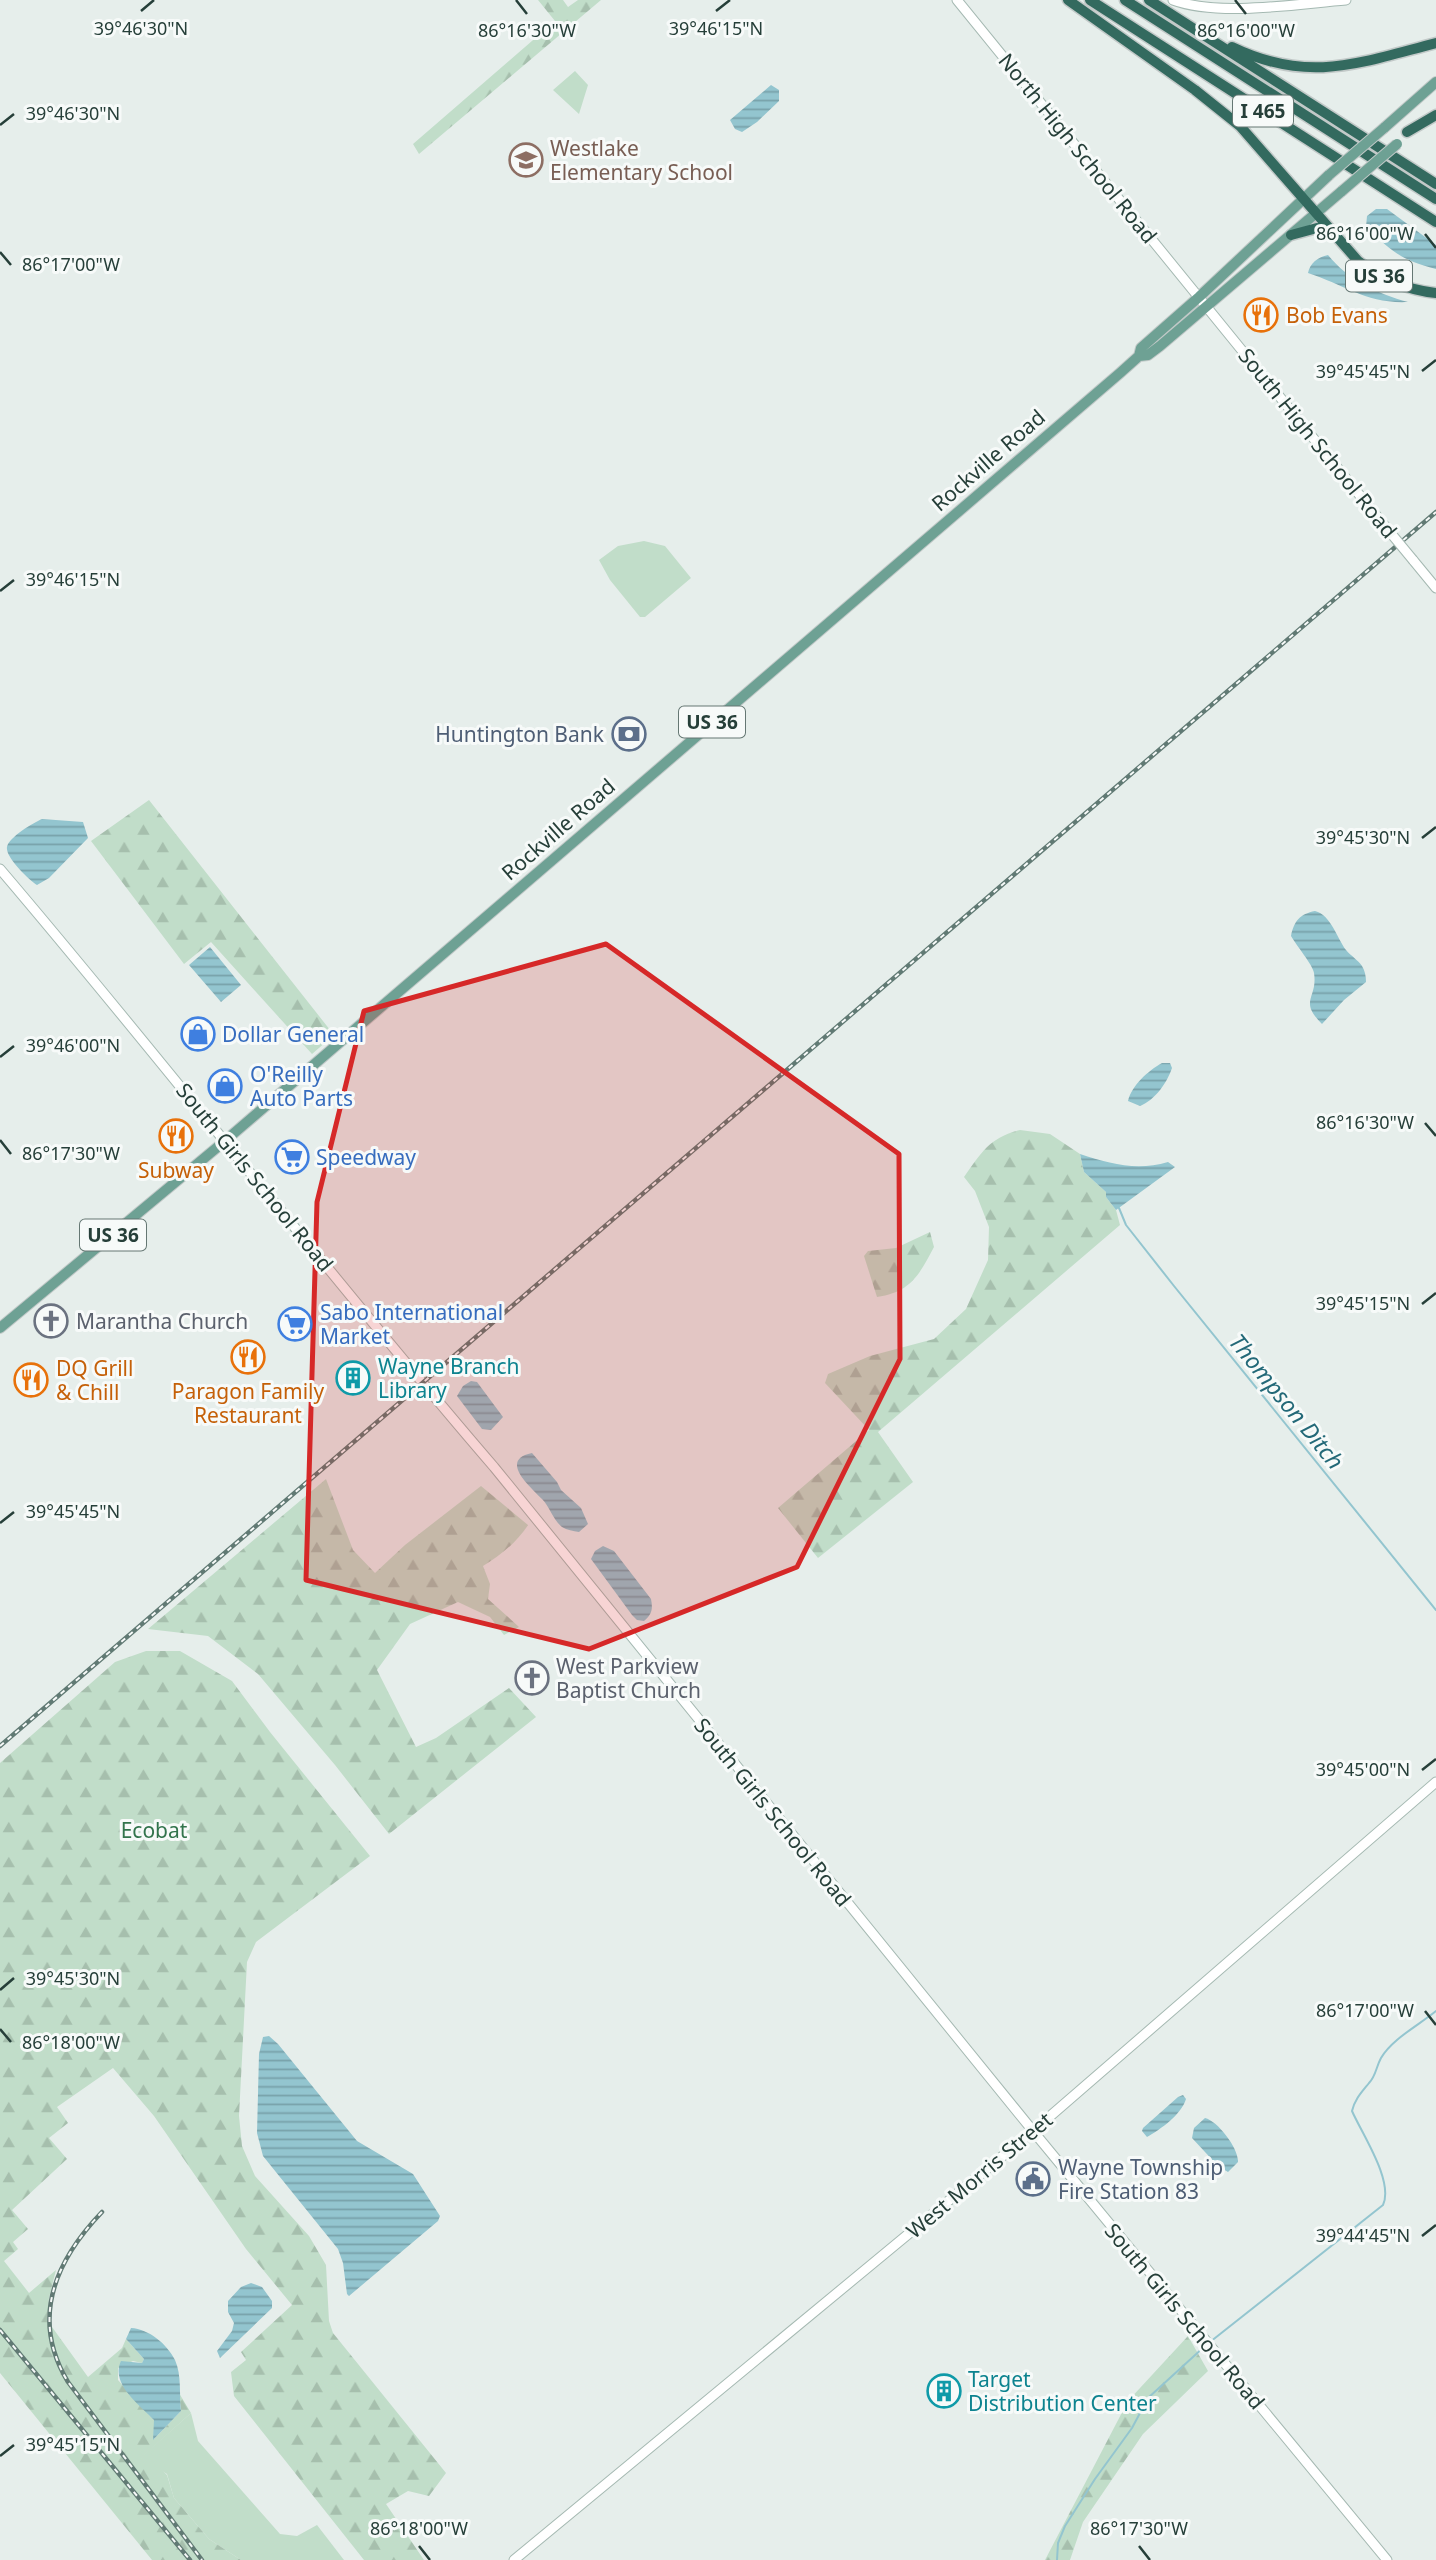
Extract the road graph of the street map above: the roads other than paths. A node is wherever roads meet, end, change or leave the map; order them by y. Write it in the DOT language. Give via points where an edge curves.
graph roads {
  1 [pos="957,0"];
  2 [pos="1068,0"];
  3 [pos="1090,0"];
  4 [pos="1125,0"];
  5 [pos="1149,0"];
  6 [pos="1173,0"];
  7 [pos="1346,0"];
  8 [pos="1203,33"];
  9 [pos="1436,43"];
  10 [pos="1436,82"];
  11 [pos="1436,108"];
  12 [pos="1436,115"];
  13 [pos="1407,132"];
  14 [pos="1436,184"];
  15 [pos="1304,199"];
  16 [pos="1436,199"];
  17 [pos="1316,213"];
  18 [pos="1436,222"];
  19 [pos="1291,235"];
  20 [pos="1338,238"];
  21 [pos="1436,293"];
  22 [pos="1199,297"];
  23 [pos="1207,306"];
  24 [pos="1139,356"];
  25 [pos="1436,588"];
  26 [pos="0,869"];
  27 [pos="226,1140"];
  28 [pos="0,1328"];
  29 [pos="1436,1782"];
  30 [pos="1033,2131"];
  31 [pos="514,2560"];
  32 [pos="1387,2560"];
  1 -- 22 [label="main road, North High School Road"];
  2 -- 15 [label="highway" via="1214,103"];
  3 -- 18 [label="highway, I 465"];
  4 -- 16 [label="highway, I 465"];
  5 -- 8 [label="highway"];
  6 -- 7 [label="main road" via="1221,9"];
  8 -- 9 [label="highway" via="1264,61 1314,69 1349,66"];
  8 -- 14 [label="highway"];
  10 -- 15 [label="main road, Rockville Road / US 36, bridge"];
  11 -- 13 [label="main road, Rockville Road"];
  12 -- 13 [label="highway"];
  13 -- 17 [label="main road, Rockville Road, bridge"];
  15 -- 17 [label="highway"];
  15 -- 22 [label="main road, Rockville Road / US 36"];
  17 -- 19 [label="main road, Rockville Road"];
  17 -- 20 [label="highway"];
  19 -- 20 [label="highway, US 36" via="1317,228"];
  19 -- 23 [label="main road, Rockville Road / US 36"];
  20 -- 21 [label="highway, US 36" via="1358,261 1382,277"];
  22 -- 23 [label="main road, South High School Road"];
  22 -- 24 [label="main road, Rockville Road / US 36" via="1141,348"];
  23 -- 24 [label="main road, Rockville Road / US 36" via="1148,355"];
  23 -- 25 [label="main road, South High School Road, bridge"];
  24 -- 27 [label="main road, Rockville Road / US 36"];
  26 -- 27 [label="main road, South Girls School Road"];
  27 -- 28 [label="main road, Rockville Road / US 36"];
  27 -- 30 [label="main road, South Girls School Road"];
  29 -- 30 [label="main road, West Morris Street"];
  30 -- 31 [label="main road, West Morris Street"];
  30 -- 32 [label="main road, South Girls School Road"];
}
